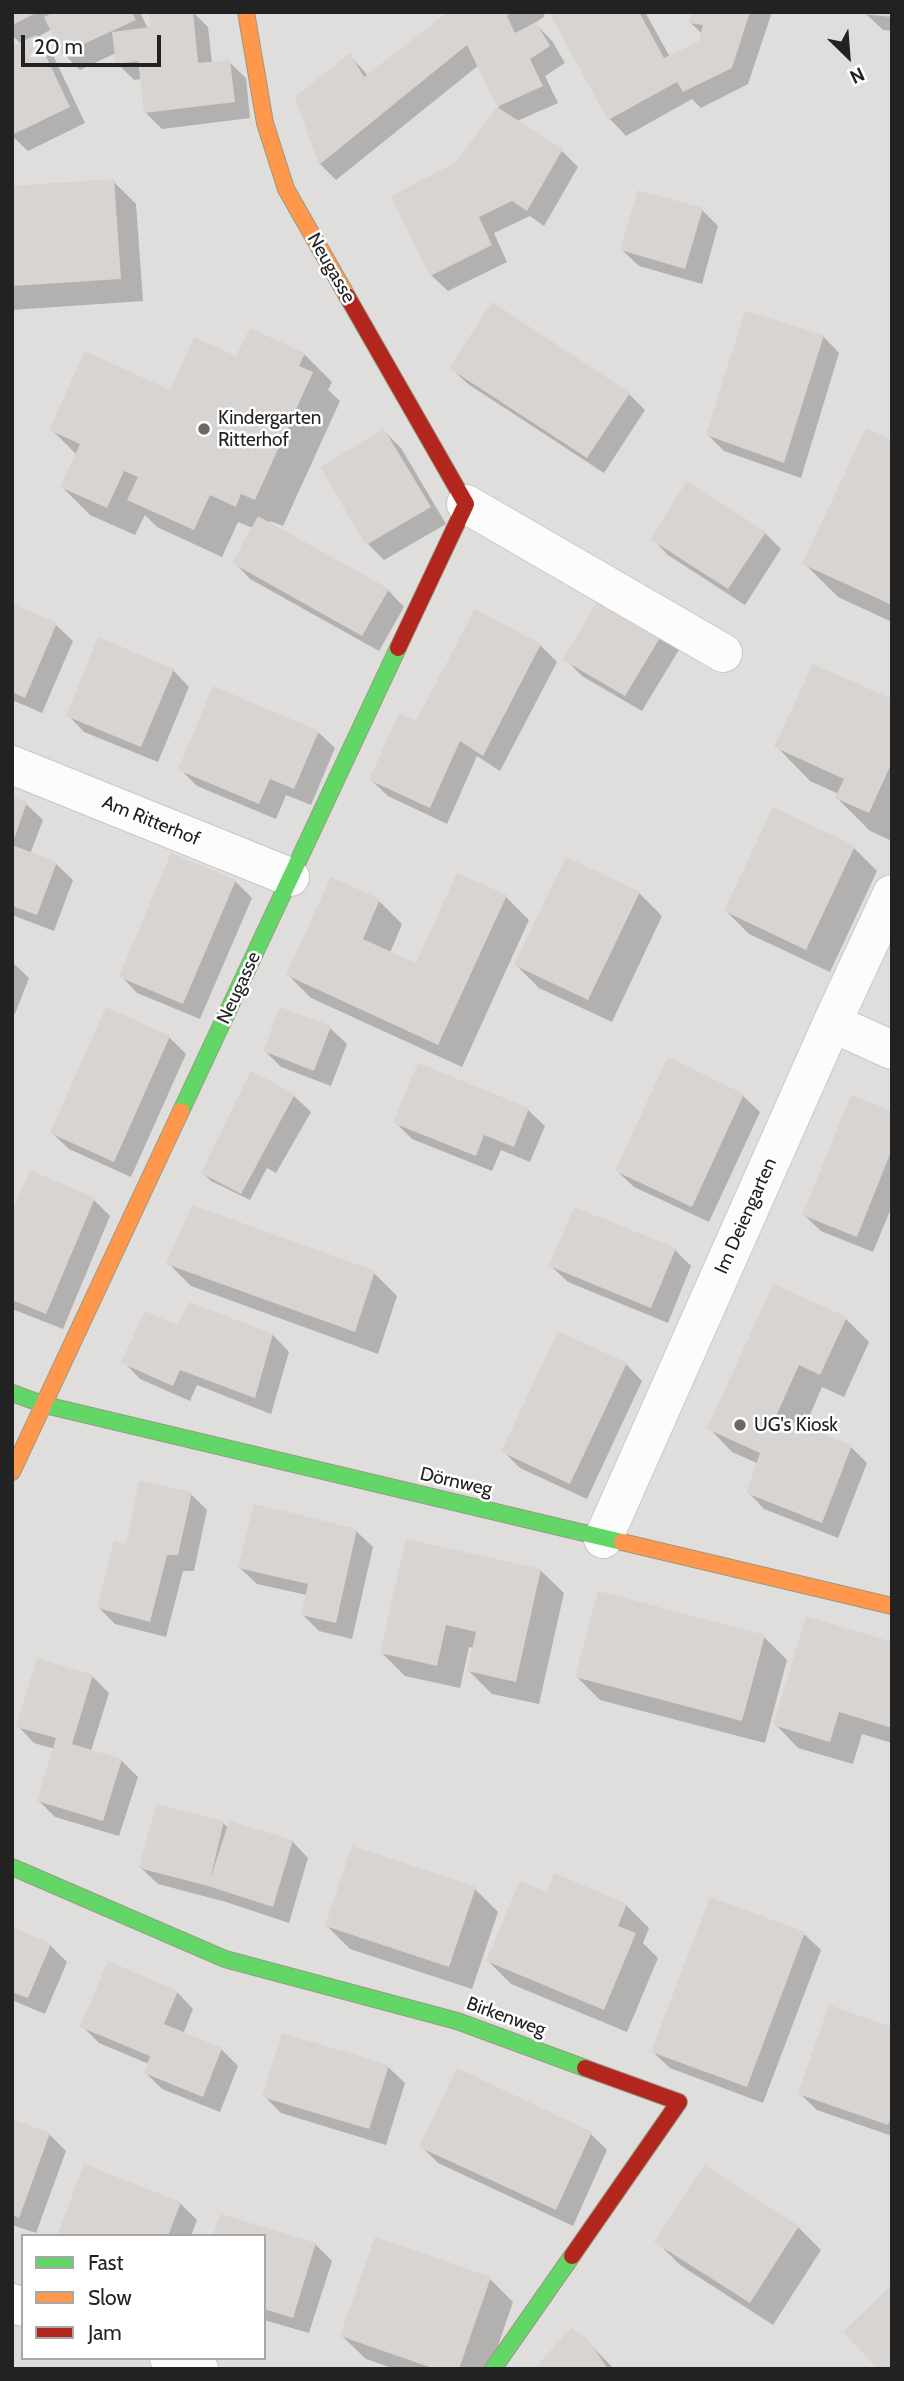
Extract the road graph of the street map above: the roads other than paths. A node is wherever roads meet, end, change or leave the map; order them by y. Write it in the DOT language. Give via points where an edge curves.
graph roads {
  1 [pos="246,12"];
  2 [pos="466,504"];
  3 [pos="723,653"];
  4 [pos="12,765"];
  5 [pos="290,877"];
  6 [pos="892,894"];
  7 [pos="832,1023"];
  8 [pos="892,1050"];
  9 [pos="12,1394"];
  10 [pos="45,1405"];
  11 [pos="12,1472"];
  12 [pos="603,1539"];
  13 [pos="892,1606"];
  14 [pos="12,1867"];
  15 [pos="174,2360"];
  16 [pos="199,2369"];
  17 [pos="493,2369"];
  1 -- 2 [label="street, Neugasse" via="265,123 286,189"];
  2 -- 3 [label="street"];
  2 -- 5 [label="street, Neugasse"];
  4 -- 5 [label="street, Am Ritterhof"];
  5 -- 10 [label="street, Neugasse"];
  6 -- 7 [label="street, Im Deiengarten"];
  7 -- 8 [label="street"];
  7 -- 12 [label="street, Im Deiengarten"];
  9 -- 10 [label="street, Dörnweg"];
  10 -- 11 [label="street, Neugasse"];
  10 -- 12 [label="street, Dörnweg"];
  12 -- 13 [label="street, Dörnweg"];
  14 -- 17 [label="street, Birkenweg" via="225,1959 457,2021 679,2102"];
  15 -- 16 [label="street"];
}
